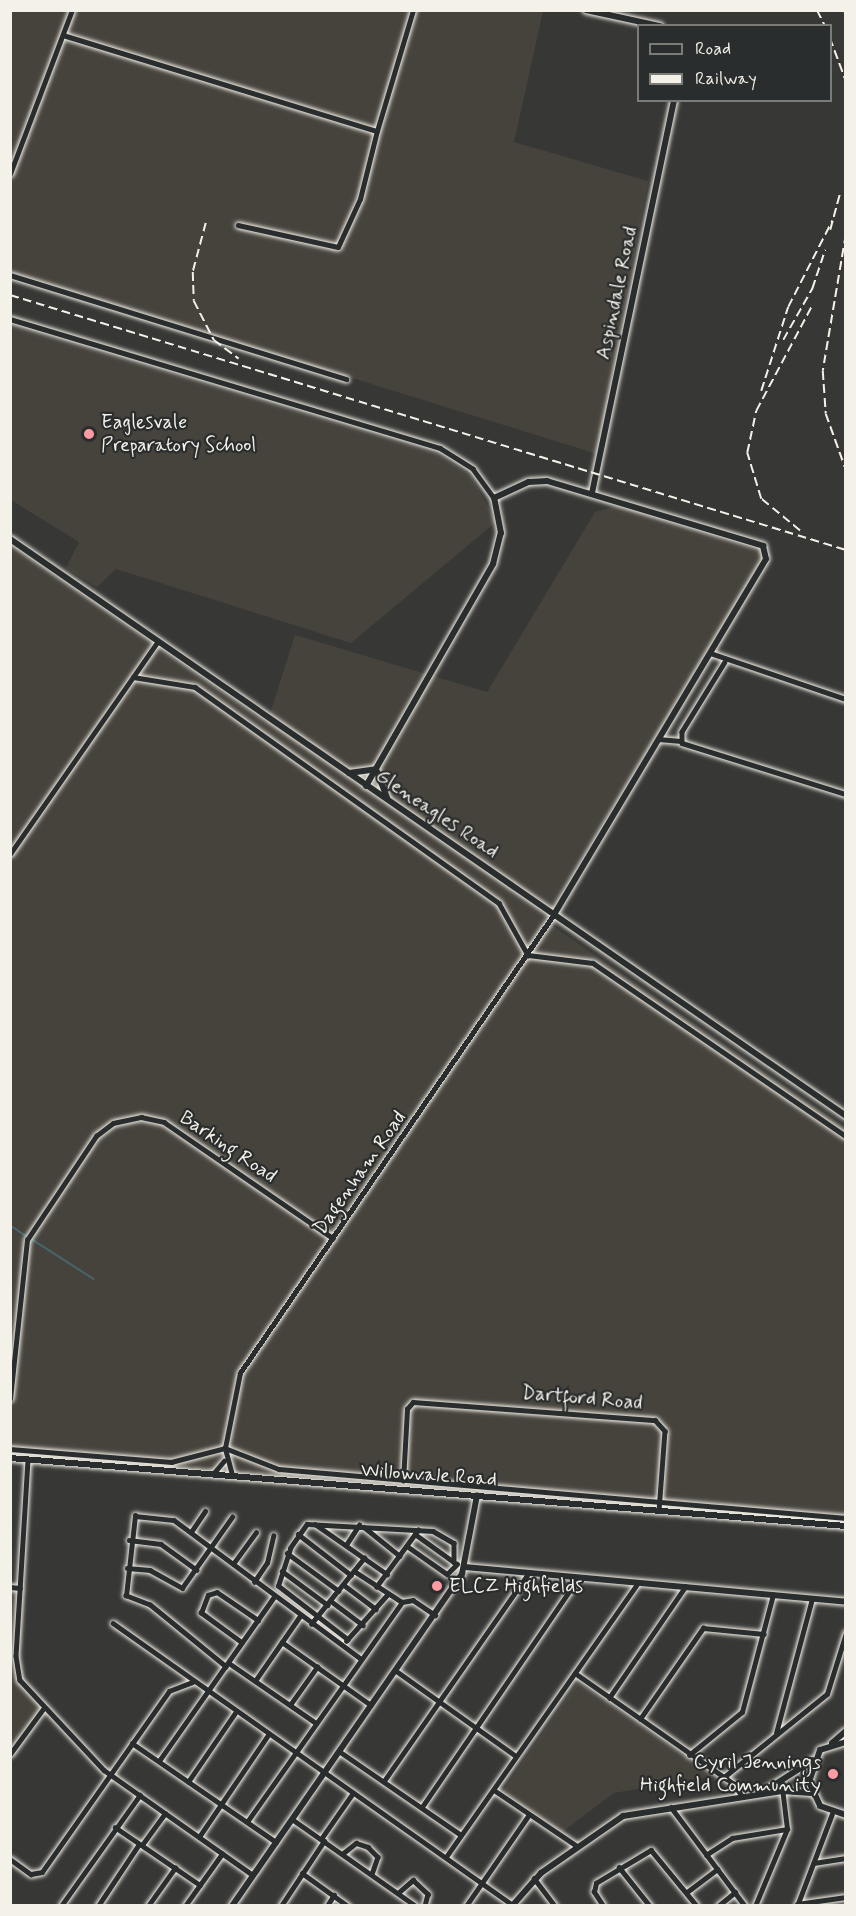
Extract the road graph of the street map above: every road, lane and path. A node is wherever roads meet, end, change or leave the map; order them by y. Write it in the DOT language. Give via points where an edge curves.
graph roads {
  1 [pos="72,10"];
  2 [pos="413,10"];
  3 [pos="586,10"];
  4 [pos="651,24"];
  5 [pos="63,36"];
  6 [pos="674,102"];
  7 [pos="377,132"];
  8 [pos="10,174"];
  9 [pos="238,225"];
  10 [pos="10,275"];
  11 [pos="10,319"];
  12 [pos="346,379"];
  13 [pos="592,493"];
  14 [pos="494,498"];
  15 [pos="10,539"];
  16 [pos="158,641"];
  17 [pos="710,653"];
  18 [pos="725,662"];
  19 [pos="133,677"];
  20 [pos="846,699"];
  21 [pos="658,739"];
  22 [pos="681,741"];
  23 [pos="376,768"];
  24 [pos="347,772"];
  25 [pos="366,786"];
  26 [pos="846,794"];
  27 [pos="388,800"];
  28 [pos="10,854"];
  29 [pos="554,914"];
  30 [pos="528,955"];
  31 [pos="846,1116"];
  32 [pos="846,1136"];
  33 [pos="333,1238"];
  34 [pos="10,1399"];
  35 [pos="225,1448"];
  36 [pos="10,1449"];
  37 [pos="10,1458"];
  38 [pos="28,1460"];
  39 [pos="224,1461"];
  40 [pos="213,1474"];
  41 [pos="232,1475"];
  42 [pos="403,1481"];
  43 [pos="477,1495"];
  44 [pos="660,1502"];
  45 [pos="659,1510"];
  46 [pos="205,1511"];
  47 [pos="232,1517"];
  48 [pos="846,1518"];
  49 [pos="313,1522"];
  50 [pos="361,1526"];
  51 [pos="846,1526"];
  52 [pos="191,1532"];
  53 [pos="256,1532"];
  54 [pos="416,1532"];
  55 [pos="298,1534"];
  56 [pos="273,1536"];
  57 [pos="129,1540"];
  58 [pos="346,1545"];
  59 [pos="407,1546"];
  60 [pos="212,1547"];
  61 [pos="287,1553"];
  62 [pos="400,1556"];
  63 [pos="364,1558"];
  64 [pos="456,1563"];
  65 [pos="233,1564"];
  66 [pos="465,1567"];
  67 [pos="127,1568"];
  68 [pos="197,1570"];
  69 [pos="282,1570"];
  70 [pos="353,1573"];
  71 [pos="387,1574"];
  72 [pos="528,1574"];
  73 [pos="579,1577"];
  74 [pos="254,1582"];
  75 [pos="638,1583"];
  76 [pos="344,1585"];
  77 [pos="10,1587"];
  78 [pos="376,1587"];
  79 [pos="685,1587"];
  80 [pos="20,1588"];
  81 [pos="339,1591"];
  82 [pos="387,1594"];
  83 [pos="773,1595"];
  84 [pos="273,1598"];
  85 [pos="812,1599"];
  86 [pos="402,1602"];
  87 [pos="846,1602"];
  88 [pos="330,1603"];
  89 [pos="376,1609"];
  90 [pos="435,1615"];
  91 [pos="300,1616"];
  92 [pos="317,1617"];
  93 [pos="258,1620"];
  94 [pos="112,1623"];
  95 [pos="311,1624"];
  96 [pos="363,1625"];
  97 [pos="846,1633"];
  98 [pos="764,1634"];
  99 [pos="348,1640"];
  100 [pos="282,1642"];
  101 [pos="242,1643"];
  102 [pos="340,1644"];
  103 [pos="360,1658"];
  104 [pos="228,1665"];
  105 [pos="317,1667"];
  106 [pos="395,1670"];
  107 [pos="574,1673"];
  108 [pos="192,1682"];
  109 [pos="255,1682"];
  110 [pos="342,1685"];
  111 [pos="207,1694"];
  112 [pos="609,1698"];
  113 [pos="440,1701"];
  114 [pos="371,1705"];
  115 [pos="290,1706"];
  116 [pos="43,1709"];
  117 [pos="235,1713"];
  118 [pos="640,1719"];
  119 [pos="315,1723"];
  120 [pos="478,1728"];
  121 [pos="846,1731"];
  122 [pos="776,1733"];
  123 [pos="268,1735"];
  124 [pos="846,1742"];
  125 [pos="132,1743"];
  126 [pos="829,1745"];
  127 [pos="339,1751"];
  128 [pos="10,1754"];
  129 [pos="295,1754"];
  130 [pos="689,1755"];
  131 [pos="516,1756"];
  132 [pos="814,1760"];
  133 [pos="159,1761"];
  134 [pos="324,1773"];
  135 [pos="110,1774"];
  136 [pos="724,1777"];
  137 [pos="384,1781"];
  138 [pos="188,1782"];
  139 [pos="494,1790"];
  140 [pos="782,1791"];
  141 [pos="353,1793"];
  142 [pos="760,1793"];
  143 [pos="812,1793"];
  144 [pos="140,1795"];
  145 [pos="742,1796"];
  146 [pos="220,1804"];
  147 [pos="670,1806"];
  148 [pos="422,1808"];
  149 [pos="165,1813"];
  150 [pos="832,1814"];
  151 [pos="846,1815"];
  152 [pos="528,1816"];
  153 [pos="292,1819"];
  154 [pos="247,1822"];
  155 [pos="115,1827"];
  156 [pos="787,1828"];
  157 [pos="461,1835"];
  158 [pos="198,1837"];
  159 [pos="322,1840"];
  160 [pos="276,1842"];
  161 [pos="141,1844"];
  162 [pos="577,1846"];
  163 [pos="222,1854"];
  164 [pos="342,1854"];
  165 [pos="705,1855"];
  166 [pos="446,1857"];
  167 [pos="846,1858"];
  168 [pos="10,1859"];
  169 [pos="814,1863"];
  170 [pos="619,1867"];
  171 [pos="175,1868"];
  172 [pos="717,1869"];
  173 [pos="302,1874"];
  174 [pos="372,1874"];
  175 [pos="253,1875"];
  176 [pos="534,1878"];
  177 [pos="482,1883"];
  178 [pos="200,1885"];
  179 [pos="687,1892"];
  180 [pos="398,1893"];
  181 [pos="735,1893"];
  182 [pos="334,1895"];
  183 [pos="846,1897"];
  184 [pos="63,1905"];
  185 [pos="98,1905"];
  186 [pos="148,1905"];
  187 [pos="185,1905"];
  188 [pos="232,1905"];
  189 [pos="281,1905"];
  190 [pos="327,1905"];
  191 [pos="348,1905"];
  192 [pos="416,1905"];
  193 [pos="425,1905"];
  194 [pos="466,1905"];
  195 [pos="512,1905"];
  196 [pos="555,1905"];
  197 [pos="603,1905"];
  198 [pos="651,1905"];
  199 [pos="697,1905"];
  200 [pos="718,1905"];
  201 [pos="745,1905"];
  202 [pos="755,1905"];
  203 [pos="797,1905"];
  1 -- 5 [label="street"];
  2 -- 7 [label="street"];
  3 -- 4 [label="street"];
  5 -- 7 [label="street"];
  5 -- 8 [label="street"];
  6 -- 13 [label="street, Aspindale Road"];
  7 -- 9 [label="street" via="360,199 338,247"];
  10 -- 12 [label="street"];
  11 -- 14 [label="street" via="440,448 473,469"];
  13 -- 14 [label="street" via="538,480"];
  13 -- 17 [label="street" via="767,550 766,560"];
  14 -- 23 [label="street" via="501,533 493,564"];
  15 -- 16 [label="street, Gleneagles Road"];
  16 -- 19 [label="street"];
  16 -- 24 [label="street, Gleneagles Road"];
  17 -- 18 [label="street"];
  17 -- 21 [label="street"];
  18 -- 20 [label="street"];
  18 -- 22 [label="street"];
  19 -- 28 [label="street"];
  19 -- 30 [label="street" via="195,687 499,903"];
  21 -- 22 [label="street"];
  21 -- 29 [label="street"];
  22 -- 26 [label="street"];
  23 -- 24 [label="street"];
  23 -- 25 [label="street"];
  23 -- 27 [label="street"];
  24 -- 25 [label="street, Gleneagles Road"];
  25 -- 27 [label="street, Gleneagles Road"];
  27 -- 29 [label="street, Gleneagles Road"];
  29 -- 30 [label="street, Dagenham Road"];
  29 -- 31 [label="street, Gleneagles Road"];
  30 -- 32 [label="street" via="593,963"];
  30 -- 33 [label="street, Dagenham Road"];
  33 -- 34 [label="street, Barking Road" via="164,1122 137,1117 113,1123 96,1136 27,1240"];
  33 -- 35 [label="street, Dagenham Road" via="240,1373"];
  35 -- 36 [label="street" via="171,1462"];
  35 -- 39 [label="street, Dagenham Road"];
  35 -- 42 [label="street" via="279,1469"];
  37 -- 38 [label="street, Willowvale Road"];
  38 -- 40 [label="street, Willowvale Road"];
  38 -- 80 [label="street"];
  39 -- 40 [label="street"];
  39 -- 41 [label="street"];
  40 -- 41 [label="street, Willowvale Road"];
  41 -- 43 [label="street, Willowvale Road"];
  42 -- 44 [label="street"];
  42 -- 44 [label="street, Dartford Road" via="410,1403 448,1401 659,1421 665,1439"];
  43 -- 45 [label="street, Willowvale Road"];
  43 -- 66 [label="street"];
  44 -- 45 [label="street, Dartford Road"];
  44 -- 48 [label="street"];
  45 -- 51 [label="street, Willowvale Road"];
  46 -- 52 [label="street"];
  47 -- 60 [label="street"];
  49 -- 50 [label="street"];
  49 -- 55 [label="street"];
  49 -- 58 [label="street"];
  50 -- 54 [label="street"];
  50 -- 58 [label="street"];
  50 -- 62 [label="street"];
  52 -- 57 [label="street" via="169,1518 138,1515 132,1520"];
  52 -- 60 [label="street"];
  53 -- 65 [label="street"];
  54 -- 59 [label="street"];
  54 -- 64 [label="street"];
  54 -- 64 [label="street" via="454,1542"];
  55 -- 61 [label="street"];
  55 -- 70 [label="street"];
  56 -- 74 [label="street" via="267,1563"];
  57 -- 67 [label="street"];
  57 -- 68 [label="street" via="160,1545"];
  58 -- 63 [label="street"];
  59 -- 62 [label="street"];
  59 -- 64 [label="street" via="447,1574"];
  60 -- 65 [label="street"];
  60 -- 68 [label="street"];
  61 -- 69 [label="street"];
  61 -- 81 [label="street"];
  62 -- 71 [label="street"];
  63 -- 70 [label="street"];
  63 -- 71 [label="street"];
  64 -- 66 [label="street"];
  65 -- 74 [label="street"];
  66 -- 72 [label="street"];
  66 -- 90 [label="street"];
  67 -- 68 [label="street" via="150,1570 180,1588"];
  67 -- 104 [label="street" via="126,1596 150,1605"];
  69 -- 88 [label="street"];
  69 -- 92 [label="street" via="279,1587"];
  70 -- 76 [label="street"];
  70 -- 78 [label="street"];
  71 -- 78 [label="street"];
  72 -- 73 [label="street"];
  72 -- 113 [label="street"];
  73 -- 75 [label="street"];
  73 -- 120 [label="street"];
  74 -- 84 [label="street"];
  75 -- 79 [label="street"];
  75 -- 107 [label="street"];
  76 -- 81 [label="street"];
  76 -- 89 [label="street"];
  77 -- 80 [label="street"];
  78 -- 82 [label="street"];
  79 -- 83 [label="street"];
  79 -- 112 [label="street"];
  80 -- 116 [label="street" via="18,1672"];
  81 -- 88 [label="street"];
  82 -- 86 [label="street"];
  82 -- 89 [label="street"];
  83 -- 85 [label="street"];
  83 -- 98 [label="street"];
  84 -- 91 [label="street"];
  84 -- 93 [label="street"];
  85 -- 87 [label="street"];
  85 -- 122 [label="street"];
  86 -- 90 [label="street" via="412,1600"];
  86 -- 103 [label="street"];
  88 -- 92 [label="street"];
  88 -- 96 [label="street"];
  89 -- 96 [label="street"];
  90 -- 106 [label="street"];
  91 -- 95 [label="street"];
  91 -- 100 [label="street"];
  92 -- 95 [label="street"];
  92 -- 99 [label="street"];
  93 -- 101 [label="street"];
  93 -- 101 [label="street" via="217,1593 208,1595 201,1613"];
  94 -- 108 [label="street"];
  95 -- 102 [label="street"];
  96 -- 99 [label="street"];
  97 -- 122 [label="street" via="827,1694"];
  98 -- 118 [label="street" via="703,1629"];
  98 -- 130 [label="street" via="742,1712"];
  99 -- 102 [label="street"];
  100 -- 105 [label="street"];
  100 -- 109 [label="street"];
  101 -- 104 [label="street"];
  102 -- 103 [label="street"];
  103 -- 110 [label="street"];
  104 -- 109 [label="street"];
  104 -- 111 [label="street"];
  105 -- 110 [label="street"];
  105 -- 115 [label="street"];
  106 -- 113 [label="street"];
  106 -- 114 [label="street"];
  107 -- 112 [label="street"];
  107 -- 131 [label="street"];
  108 -- 111 [label="street"];
  108 -- 125 [label="street" via="172,1687"];
  109 -- 115 [label="street"];
  110 -- 114 [label="street"];
  110 -- 119 [label="street"];
  111 -- 117 [label="street"];
  111 -- 133 [label="street"];
  112 -- 118 [label="street"];
  113 -- 120 [label="street"];
  113 -- 137 [label="street"];
  114 -- 127 [label="street"];
  115 -- 119 [label="street"];
  116 -- 128 [label="street"];
  116 -- 135 [label="street"];
  117 -- 123 [label="street"];
  117 -- 138 [label="street"];
  118 -- 130 [label="street"];
  119 -- 129 [label="street"];
  120 -- 131 [label="street"];
  120 -- 148 [label="street"];
  121 -- 126 [label="street"];
  122 -- 136 [label="street"];
  123 -- 129 [label="street"];
  123 -- 146 [label="street"];
  124 -- 126 [label="street"];
  125 -- 133 [label="street"];
  125 -- 135 [label="street"];
  126 -- 132 [label="street"];
  127 -- 134 [label="street"];
  127 -- 137 [label="street"];
  129 -- 134 [label="street"];
  129 -- 154 [label="street"];
  130 -- 136 [label="street"];
  131 -- 139 [label="street"];
  132 -- 142 [label="street"];
  132 -- 143 [label="street"];
  133 -- 138 [label="street"];
  134 -- 141 [label="street"];
  134 -- 153 [label="street"];
  135 -- 144 [label="street"];
  135 -- 168 [label="street" via="42,1872 31,1874"];
  136 -- 145 [label="street"];
  137 -- 148 [label="street"];
  138 -- 146 [label="street"];
  139 -- 152 [label="street"];
  139 -- 157 [label="street"];
  140 -- 142 [label="street"];
  140 -- 143 [label="street"];
  140 -- 156 [label="street"];
  141 -- 159 [label="street"];
  141 -- 166 [label="street"];
  142 -- 145 [label="street"];
  143 -- 150 [label="street"];
  144 -- 149 [label="street"];
  144 -- 155 [label="street"];
  145 -- 147 [label="street"];
  146 -- 154 [label="street"];
  146 -- 158 [label="street"];
  147 -- 162 [label="street" via="623,1816"];
  147 -- 165 [label="street"];
  148 -- 157 [label="street"];
  149 -- 158 [label="street"];
  149 -- 161 [label="street"];
  150 -- 151 [label="street"];
  150 -- 169 [label="street"];
  152 -- 162 [label="street"];
  152 -- 177 [label="street"];
  153 -- 159 [label="street"];
  153 -- 160 [label="street"];
  154 -- 160 [label="street"];
  155 -- 161 [label="street"];
  155 -- 184 [label="street"];
  156 -- 165 [label="street" via="732,1838"];
  156 -- 202 [label="street"];
  157 -- 166 [label="street"];
  158 -- 163 [label="street"];
  159 -- 164 [label="street"];
  159 -- 173 [label="street"];
  160 -- 175 [label="street"];
  161 -- 171 [label="street"];
  161 -- 185 [label="street"];
  162 -- 176 [label="street"];
  163 -- 175 [label="street"];
  163 -- 178 [label="street"];
  164 -- 174 [label="street"];
  164 -- 174 [label="street" via="356,1843 368,1847 378,1857"];
  165 -- 172 [label="street"];
  166 -- 177 [label="street"];
  167 -- 169 [label="street"];
  169 -- 203 [label="street"];
  170 -- 179 [label="street" via="651,1850"];
  170 -- 197 [label="street" via="594,1886"];
  170 -- 198 [label="street"];
  171 -- 178 [label="street"];
  171 -- 186 [label="street"];
  172 -- 179 [label="street"];
  172 -- 181 [label="street"];
  173 -- 182 [label="street"];
  173 -- 189 [label="street"];
  174 -- 180 [label="street"];
  175 -- 188 [label="street"];
  176 -- 195 [label="street"];
  176 -- 196 [label="street"];
  177 -- 194 [label="street"];
  177 -- 195 [label="street"];
  178 -- 187 [label="street"];
  179 -- 199 [label="street"];
  180 -- 192 [label="street"];
  180 -- 193 [label="street" via="412,1880 428,1894"];
  181 -- 200 [label="street"];
  181 -- 201 [label="street"];
  182 -- 190 [label="street"];
  182 -- 191 [label="street"];
  183 -- 203 [label="street"];
}
